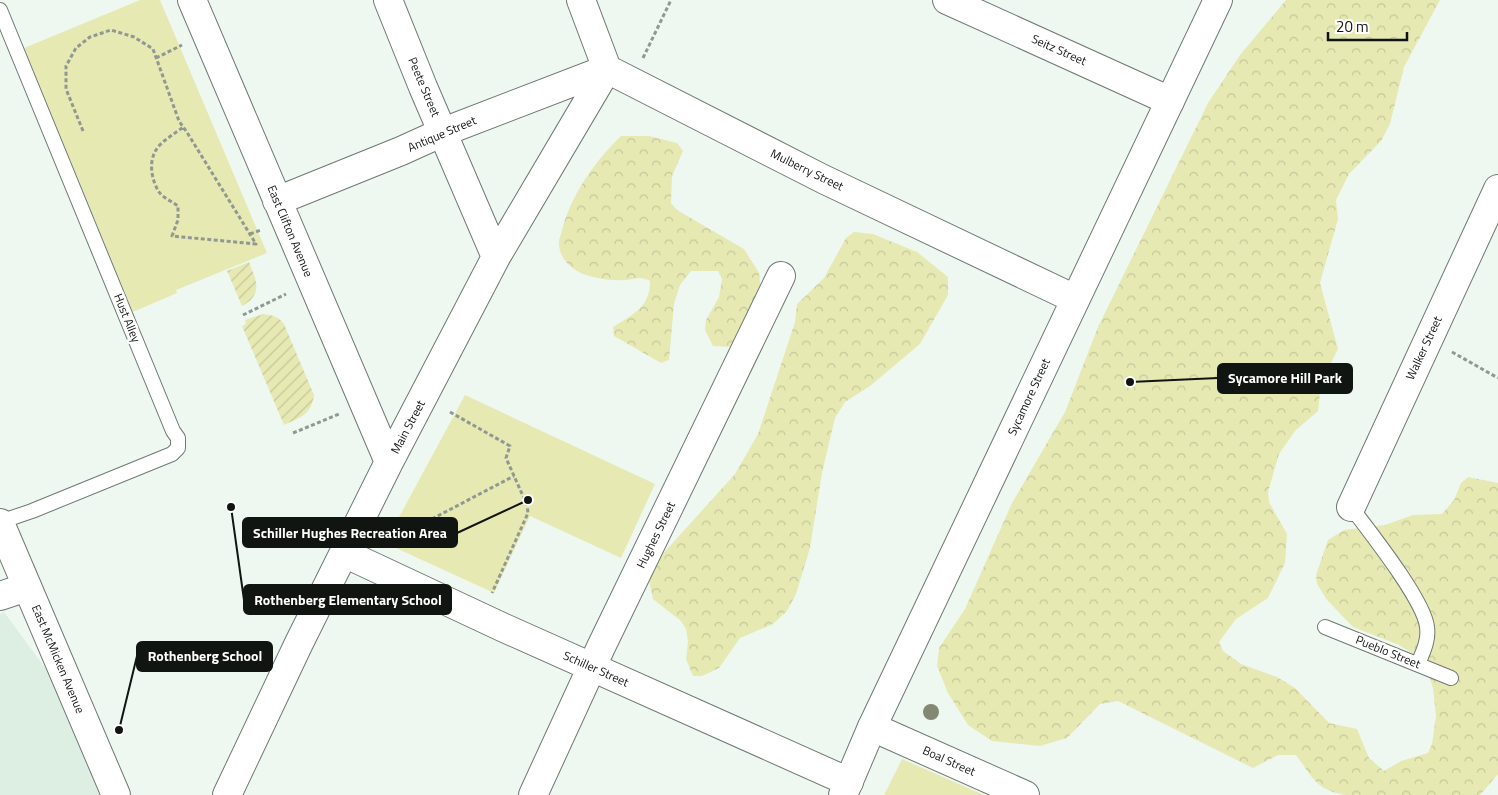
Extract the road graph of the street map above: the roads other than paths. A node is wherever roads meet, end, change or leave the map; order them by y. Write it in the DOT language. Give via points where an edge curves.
graph roads {
  1 [pos="192,0"];
  2 [pos="388,0"];
  3 [pos="580,0"];
  4 [pos="947,0"];
  5 [pos="1218,0"];
  6 [pos="0,10"];
  7 [pos="607,69"];
  8 [pos="1170,101"];
  9 [pos="443,132"];
  10 [pos="1498,189"];
  11 [pos="277,200"];
  12 [pos="496,257"];
  13 [pos="781,276"];
  14 [pos="1076,299"];
  15 [pos="389,462"];
  16 [pos="1351,507"];
  17 [pos="0,522"];
  18 [pos="344,553"];
  19 [pos="27,587"];
  20 [pos="0,596"];
  21 [pos="1325,627"];
  22 [pos="1418,664"];
  23 [pos="592,667"];
  24 [pos="1451,678"];
  25 [pos="872,727"];
  26 [pos="846,789"];
  27 [pos="116,795"];
  28 [pos="227,795"];
  29 [pos="533,795"];
  30 [pos="1023,795"];
  1 -- 11 [label="street, East Clifton Avenue"];
  2 -- 9 [label="street, Peete Street"];
  3 -- 7 [label="street"];
  4 -- 8 [label="street, Seitz Street"];
  5 -- 8 [label="street, Sycamore Street"];
  6 -- 17 [label="lane, Hust Alley" via="178,438 178,448 172,454"];
  7 -- 9 [label="street, Antique Street"];
  7 -- 12 [label="street, Main Street"];
  7 -- 14 [label="street, Mulberry Street" via="823,179"];
  8 -- 14 [label="street, Sycamore Street"];
  9 -- 11 [label="street, Antique Street"];
  9 -- 12 [label="street, Peete Street"];
  10 -- 16 [label="street, Walker Street"];
  11 -- 15 [label="street, East Clifton Avenue"];
  12 -- 15 [label="street, Main Street"];
  13 -- 23 [label="street, Hughes Street"];
  14 -- 25 [label="street, Sycamore Street"];
  15 -- 18 [label="street, Main Street"];
  16 -- 22 [label="lane" via="1422,611 1427,625 1427,640"];
  17 -- 19 [label="street, East McMicken Avenue"];
  18 -- 23 [label="street, Schiller Street"];
  18 -- 28 [label="street, Main Street"];
  19 -- 20 [label="street"];
  19 -- 27 [label="street, East McMicken Avenue"];
  21 -- 22 [label="lane, Pueblo Street"];
  22 -- 24 [label="lane, Pueblo Street"];
  23 -- 26 [label="street, Schiller Street"];
  23 -- 29 [label="street, Hughes Street"];
  25 -- 26 [label="street, Sycamore Street"];
  25 -- 30 [label="street, Boal Street"];
}
